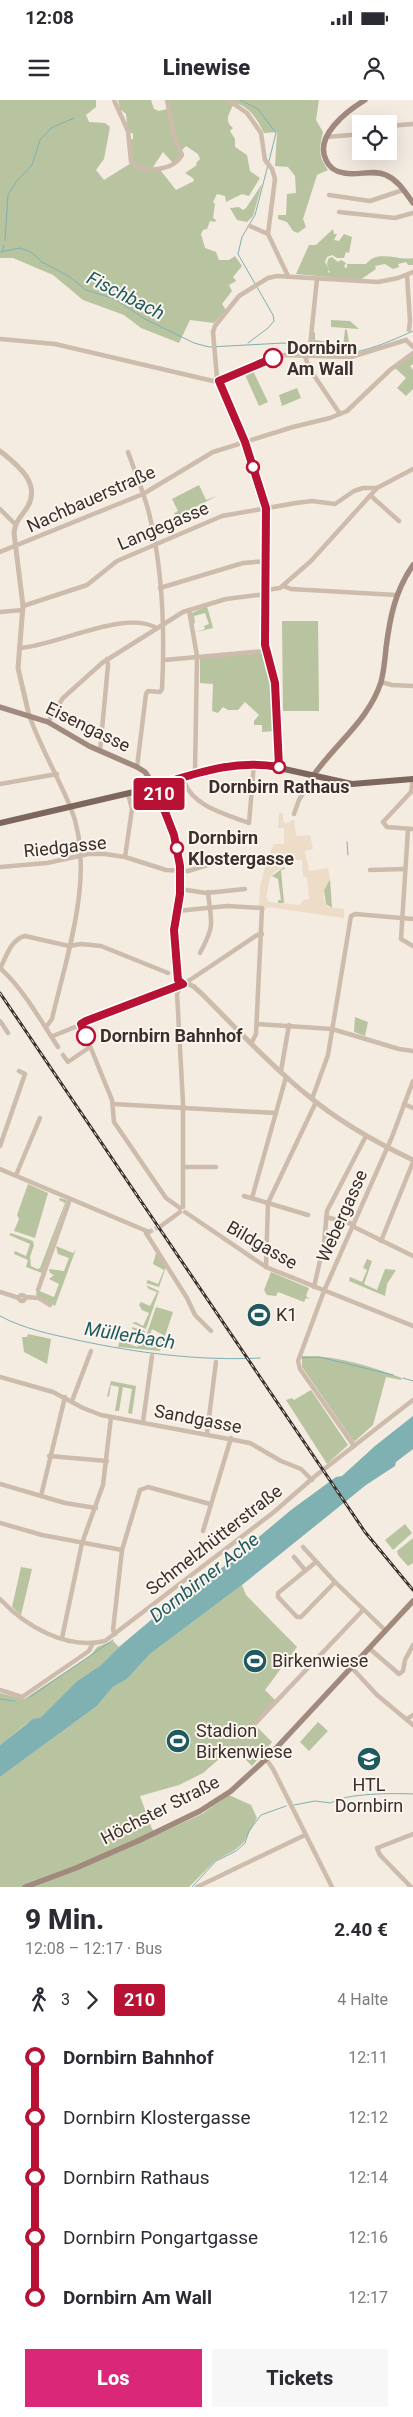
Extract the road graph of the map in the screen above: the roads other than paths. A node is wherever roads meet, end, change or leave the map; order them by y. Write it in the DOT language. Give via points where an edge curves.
graph roads {
  1 [pos="114,100"];
  2 [pos="167,100"];
  3 [pos="228,100"];
  4 [pos="365,100"];
  5 [pos="413,124"];
  6 [pos="397,125"];
  7 [pos="352,136"];
  8 [pos="326,137"];
  9 [pos="403,190"];
  10 [pos="329,194"];
  11 [pos="413,202"];
  12 [pos="339,212"];
  13 [pos="413,213"];
  14 [pos="250,226"];
  15 [pos="268,234"];
  16 [pos="413,272"];
  17 [pos="407,275"];
  18 [pos="288,276"];
  19 [pos="317,279"];
  20 [pos="409,330"];
  21 [pos="0,338"];
  22 [pos="413,347"];
  23 [pos="413,353"];
  24 [pos="308,355"];
  25 [pos="219,381"];
  26 [pos="340,414"];
  27 [pos="245,442"];
  28 [pos="0,451"];
  29 [pos="128,452"];
  30 [pos="413,469"];
  31 [pos="377,488"];
  32 [pos="143,494"];
  33 [pos="371,496"];
  34 [pos="266,508"];
  35 [pos="0,509"];
  36 [pos="399,521"];
  37 [pos="15,524"];
  38 [pos="156,545"];
  39 [pos="16,547"];
  40 [pos="0,552"];
  41 [pos="267,561"];
  42 [pos="413,565"];
  43 [pos="283,586"];
  44 [pos="160,588"];
  45 [pos="266,592"];
  46 [pos="396,595"];
  47 [pos="23,608"];
  48 [pos="189,610"];
  49 [pos="0,612"];
  50 [pos="163,624"];
  51 [pos="157,628"];
  52 [pos="19,648"];
  53 [pos="266,651"];
  54 [pos="197,656"];
  55 [pos="107,659"];
  56 [pos="164,660"];
  57 [pos="381,682"];
  58 [pos="413,686"];
  59 [pos="0,707"];
  60 [pos="29,715"];
  61 [pos="48,722"];
  62 [pos="100,751"];
  63 [pos="254,764"];
  64 [pos="137,767"];
  65 [pos="279,767"];
  66 [pos="195,773"];
  67 [pos="57,774"];
  68 [pos="187,776"];
  69 [pos="313,776"];
  70 [pos="413,779"];
  71 [pos="0,784"];
  72 [pos="155,786"];
  73 [pos="128,794"];
  74 [pos="70,806"];
  75 [pos="294,814"];
  76 [pos="0,823"];
  77 [pos="410,829"];
  78 [pos="82,856"];
  79 [pos="124,856"];
  80 [pos="250,857"];
  81 [pos="0,867"];
  82 [pos="405,867"];
  83 [pos="370,870"];
  84 [pos="180,871"];
  85 [pos="180,889"];
  86 [pos="245,889"];
  87 [pos="208,892"];
  88 [pos="211,908"];
  89 [pos="177,911"];
  90 [pos="402,918"];
  91 [pos="413,919"];
  92 [pos="262,934"];
  93 [pos="69,946"];
  94 [pos="413,946"];
  95 [pos="200,953"];
  96 [pos="0,969"];
  97 [pos="168,973"];
  98 [pos="183,984"];
  99 [pos="0,1021"];
  100 [pos="81,1024"];
  101 [pos="257,1024"];
  102 [pos="289,1025"];
  103 [pos="46,1026"];
  104 [pos="332,1029"];
  105 [pos="8,1033"];
  106 [pos="53,1036"];
  107 [pos="252,1042"];
  108 [pos="58,1047"];
  109 [pos="90,1047"];
  110 [pos="413,1051"];
  111 [pos="63,1055"];
  112 [pos="19,1071"];
  113 [pos="281,1072"];
  114 [pos="286,1077"];
  115 [pos="413,1081"];
  116 [pos="314,1101"];
  117 [pos="113,1104"];
  118 [pos="404,1104"];
  119 [pos="183,1108"];
  120 [pos="413,1108"];
  121 [pos="276,1113"];
  122 [pos="40,1118"];
  123 [pos="366,1136"];
  124 [pos="0,1146"];
  125 [pos="388,1147"];
  126 [pos="413,1161"];
  127 [pos="183,1167"];
  128 [pos="216,1167"];
  129 [pos="0,1168"];
  130 [pos="16,1175"];
  131 [pos="244,1196"];
  132 [pos="70,1198"];
  133 [pos="252,1198"];
  134 [pos="268,1203"];
  135 [pos="182,1210"];
  136 [pos="308,1215"];
  137 [pos="326,1217"];
  138 [pos="353,1225"];
  139 [pos="161,1226"];
  140 [pos="382,1240"];
  141 [pos="413,1256"];
  142 [pos="266,1267"];
  143 [pos="314,1287"];
  144 [pos="38,1290"];
  145 [pos="324,1291"];
  146 [pos="0,1292"];
  147 [pos="50,1305"];
  148 [pos="413,1326"];
  149 [pos="211,1331"];
  150 [pos="91,1351"];
  151 [pos="152,1356"];
  152 [pos="216,1362"];
  153 [pos="0,1377"];
  154 [pos="65,1397"];
  155 [pos="413,1400"];
  156 [pos="72,1401"];
  157 [pos="111,1417"];
  158 [pos="143,1422"];
  159 [pos="207,1433"];
  160 [pos="231,1438"];
  161 [pos="354,1446"];
  162 [pos="49,1456"];
  163 [pos="107,1461"];
  164 [pos="312,1480"];
  165 [pos="0,1484"];
  166 [pos="41,1496"];
  167 [pos="210,1504"];
  168 [pos="96,1508"];
  169 [pos="0,1523"];
  170 [pos="203,1531"];
  171 [pos="82,1543"];
  172 [pos="304,1547"];
  173 [pos="122,1550"];
  174 [pos="294,1557"];
  175 [pos="316,1562"];
  176 [pos="305,1570"];
  177 [pos="335,1582"];
  178 [pos="0,1599"];
  179 [pos="413,1600"];
  180 [pos="363,1610"];
  181 [pos="386,1632"];
  182 [pos="115,1634"];
  183 [pos="62,1638"];
  184 [pos="93,1643"];
  185 [pos="413,1645"];
  186 [pos="370,1649"];
  187 [pos="352,1668"];
  188 [pos="0,1690"];
  189 [pos="413,1715"];
  190 [pos="407,1719"];
  191 [pos="413,1725"];
  192 [pos="252,1728"];
  193 [pos="266,1759"];
  194 [pos="413,1834"];
  195 [pos="305,1835"];
  196 [pos="25,1887"];
  197 [pos="196,1887"];
  198 [pos="332,1887"];
  199 [pos="411,1887"];
  1 -- 2 [label="street" via="128,131 131,162 142,168 158,169 175,163 182,156 174,136"];
  3 -- 15 [label="street" via="258,126 274,174 275,192"];
  4 -- 8 [label="main road" via="340,119"];
  5 -- 6 [label="street"];
  7 -- 8 [label="street"];
  8 -- 9 [label="main road" via="323,153 331,167 344,173 383,174"];
  9 -- 10 [label="street" via="370,201"];
  9 -- 11 [label="main road"];
  12 -- 13 [label="street" via="395,218"];
  14 -- 15 [label="street"];
  15 -- 18 [label="street"];
  16 -- 17 [label="street"];
  17 -- 19 [label="street" via="378,282"];
  17 -- 20 [label="street"];
  18 -- 19 [label="street"];
  18 -- 25 [label="street" via="277,276 239,296 215,326 213,340"];
  19 -- 24 [label="street"];
  21 -- 25 [label="street" via="55,344"];
  22 -- 24 [label="street" via="406,338 352,357"];
  23 -- 26 [label="street, Nachbauerstraße"];
  24 -- 25 [label="street" via="276,357"];
  24 -- 26 [label="street" via="309,368"];
  25 -- 27 [label="street"];
  26 -- 27 [label="street, Nachbauerstraße"];
  27 -- 32 [label="street, Nachbauerstraße" via="213,452"];
  27 -- 34 [label="street"];
  28 -- 37 [label="street" via="20,468 30,486 29,505"];
  29 -- 32 [label="street"];
  30 -- 31 [label="street"];
  31 -- 33 [label="street"];
  31 -- 34 [label="street, Langegasse" via="354,491 335,504 312,501"];
  32 -- 38 [label="street"];
  32 -- 39 [label="street, Nachbauerstraße"];
  33 -- 36 [label="street"];
  33 -- 43 [label="street" via="317,555"];
  34 -- 38 [label="street, Langegasse" via="214,518"];
  34 -- 41 [label="street"];
  35 -- 37 [label="street"];
  37 -- 39 [label="street"];
  38 -- 44 [label="street"];
  38 -- 47 [label="street, Langegasse" via="117,561 87,585"];
  39 -- 40 [label="street, Nachbauerstraße"];
  39 -- 47 [label="street"];
  41 -- 44 [label="street" via="243,564"];
  41 -- 45 [label="street"];
  42 -- 46 [label="main road"];
  43 -- 45 [label="street"];
  43 -- 46 [label="street"];
  44 -- 50 [label="street"];
  45 -- 48 [label="street"];
  45 -- 53 [label="street"];
  46 -- 57 [label="main road" via="390,612"];
  47 -- 49 [label="street, Langegasse"];
  47 -- 52 [label="street"];
  48 -- 50 [label="street"];
  48 -- 54 [label="street"];
  50 -- 51 [label="street"];
  50 -- 56 [label="street"];
  51 -- 52 [label="street" via="150,624 126,622"];
  51 -- 55 [label="street"];
  52 -- 60 [label="street" via="20,678"];
  53 -- 54 [label="street"];
  53 -- 65 [label="street" via="275,683"];
  54 -- 56 [label="street"];
  54 -- 66 [label="street"];
  55 -- 61 [label="street" via="63,698"];
  55 -- 62 [label="street"];
  56 -- 64 [label="street" via="162,689 146,694"];
  57 -- 58 [label="street"];
  57 -- 69 [label="main road" via="362,718"];
  59 -- 60 [label="main road, Eisengasse"];
  60 -- 61 [label="main road, Eisengasse"];
  60 -- 67 [label="street"];
  61 -- 62 [label="main road, Eisengasse"];
  62 -- 64 [label="main road, Eisengasse"];
  63 -- 65 [label="main road"];
  63 -- 66 [label="main road" via="222,766"];
  63 -- 68 [label="street" via="249,820 199,801 186,786"];
  64 -- 72 [label="main road, Eisengasse"];
  65 -- 69 [label="main road"];
  66 -- 68 [label="main road"];
  67 -- 71 [label="street"];
  67 -- 74 [label="street"];
  68 -- 72 [label="main road"];
  69 -- 70 [label="main road" via="352,784"];
  69 -- 75 [label="street"];
  70 -- 77 [label="street" via="411,792 385,818 384,826"];
  72 -- 73 [label="main road"];
  72 -- 84 [label="street" via="174,835"];
  73 -- 74 [label="main road"];
  73 -- 79 [label="street" via="132,809"];
  74 -- 76 [label="main road"];
  74 -- 78 [label="street"];
  77 -- 82 [label="street"];
  78 -- 79 [label="street, Riedgasse"];
  78 -- 81 [label="street, Riedgasse" via="47,864"];
  78 -- 93 [label="street" via="79,900"];
  79 -- 84 [label="street, Riedgasse" via="154,867"];
  80 -- 84 [label="street, Riedgasse" via="227,859"];
  82 -- 83 [label="street"];
  82 -- 90 [label="street"];
  84 -- 85 [label="street"];
  85 -- 87 [label="street"];
  85 -- 89 [label="street"];
  86 -- 87 [label="street"];
  87 -- 88 [label="street"];
  88 -- 89 [label="street"];
  88 -- 92 [label="street" via="262,909"];
  88 -- 95 [label="street" via="212,927"];
  89 -- 98 [label="street" via="174,946 178,980"];
  90 -- 91 [label="street"];
  90 -- 94 [label="street" via="401,939"];
  90 -- 104 [label="street" via="351,916"];
  92 -- 98 [label="street"];
  92 -- 101 [label="street"];
  93 -- 96 [label="street" via="19,938 13,943"];
  93 -- 97 [label="street" via="94,945"];
  93 -- 103 [label="street" via="52,1019"];
  96 -- 103 [label="street" via="14,981"];
  98 -- 100 [label="street"];
  98 -- 107 [label="street" via="193,986"];
  98 -- 119 [label="street" via="177,993"];
  99 -- 105 [label="street"];
  100 -- 106 [label="street"];
  100 -- 109 [label="street, Bildgasse"];
  101 -- 102 [label="street"];
  101 -- 107 [label="street"];
  102 -- 104 [label="street"];
  102 -- 113 [label="street"];
  103 -- 106 [label="street"];
  104 -- 110 [label="street"];
  104 -- 116 [label="street"];
  106 -- 108 [label="street"];
  107 -- 113 [label="street"];
  109 -- 111 [label="street" via="68,1062"];
  109 -- 117 [label="street, Bildgasse"];
  112 -- 124 [label="street" via="25,1074"];
  113 -- 114 [label="street"];
  114 -- 116 [label="street"];
  114 -- 121 [label="street"];
  115 -- 118 [label="street, Webergasse"];
  116 -- 123 [label="street"];
  116 -- 134 [label="street"];
  117 -- 119 [label="street"];
  117 -- 135 [label="street, Bildgasse" via="117,1126 166,1198"];
  118 -- 120 [label="street"];
  118 -- 125 [label="street, Webergasse"];
  119 -- 121 [label="street"];
  119 -- 127 [label="street"];
  121 -- 133 [label="street"];
  122 -- 130 [label="street"];
  123 -- 125 [label="street"];
  123 -- 137 [label="street"];
  125 -- 126 [label="street"];
  125 -- 138 [label="street, Webergasse"];
  126 -- 140 [label="street"];
  127 -- 128 [label="street"];
  127 -- 135 [label="street"];
  129 -- 130 [label="street"];
  130 -- 132 [label="street"];
  131 -- 133 [label="street"];
  132 -- 144 [label="street"];
  132 -- 149 [label="street" via="147,1232 194,1315"];
  133 -- 134 [label="street"];
  134 -- 136 [label="street"];
  134 -- 142 [label="street"];
  135 -- 139 [label="street"];
  135 -- 142 [label="street, Bildgasse"];
  137 -- 138 [label="street"];
  137 -- 143 [label="street"];
  138 -- 140 [label="street"];
  138 -- 145 [label="street, Webergasse"];
  140 -- 141 [label="street"];
  142 -- 143 [label="street, Bildgasse"];
  143 -- 145 [label="street, Bildgasse"];
  145 -- 148 [label="street, Bildgasse"];
  145 -- 161 [label="street, Webergasse" via="299,1359 300,1369"];
  146 -- 147 [label="street" via="19,1298 22,1295 39,1298"];
  150 -- 156 [label="street"];
  151 -- 158 [label="street"];
  152 -- 159 [label="street"];
  153 -- 154 [label="street, Sandgasse"];
  154 -- 156 [label="street, Sandgasse"];
  154 -- 162 [label="street"];
  155 -- 161 [label="street, Schmelzhütterstraße"];
  156 -- 157 [label="street, Sandgasse"];
  157 -- 158 [label="street, Sandgasse"];
  157 -- 163 [label="street"];
  158 -- 159 [label="street, Sandgasse"];
  159 -- 160 [label="street, Sandgasse"];
  160 -- 164 [label="street, Sandgasse" via="254,1444 275,1458 302,1469"];
  160 -- 167 [label="street"];
  161 -- 164 [label="street, Schmelzhütterstraße"];
  162 -- 163 [label="street"];
  162 -- 166 [label="street"];
  163 -- 168 [label="street"];
  164 -- 182 [label="street, Schmelzhütterstraße"];
  165 -- 166 [label="street"];
  166 -- 168 [label="street"];
  167 -- 170 [label="street"];
  167 -- 173 [label="street" via="143,1487"];
  168 -- 171 [label="street"];
  169 -- 171 [label="street"];
  171 -- 173 [label="street"];
  171 -- 183 [label="street"];
  172 -- 175 [label="street"];
  173 -- 182 [label="street"];
  174 -- 176 [label="street"];
  175 -- 176 [label="street"];
  175 -- 177 [label="street"];
  176 -- 177 [label="street" via="278,1593 297,1617 301,1617"];
  177 -- 180 [label="street"];
  178 -- 183 [label="street" via="24,1622"];
  179 -- 181 [label="main road, Höchster Straße"];
  180 -- 181 [label="street"];
  180 -- 192 [label="street"];
  181 -- 186 [label="main road, Höchster Straße"];
  182 -- 184 [label="street, Schmelzhütterstraße" via="105,1641"];
  183 -- 184 [label="street"];
  184 -- 188 [label="street, Schmelzhütterstraße" via="89,1651 22,1697"];
  185 -- 186 [label="street" via="399,1674"];
  186 -- 187 [label="main road, Höchster Straße"];
  187 -- 190 [label="street" via="377,1695"];
  187 -- 193 [label="main road, Höchster Straße"];
  189 -- 190 [label="street"];
  190 -- 191 [label="street"];
  193 -- 195 [label="street"];
  193 -- 196 [label="main road, Höchster Straße" via="231,1791 200,1811 98,1859"];
  194 -- 199 [label="street" via="377,1848"];
  195 -- 197 [label="street"];
  195 -- 198 [label="street"];
}
